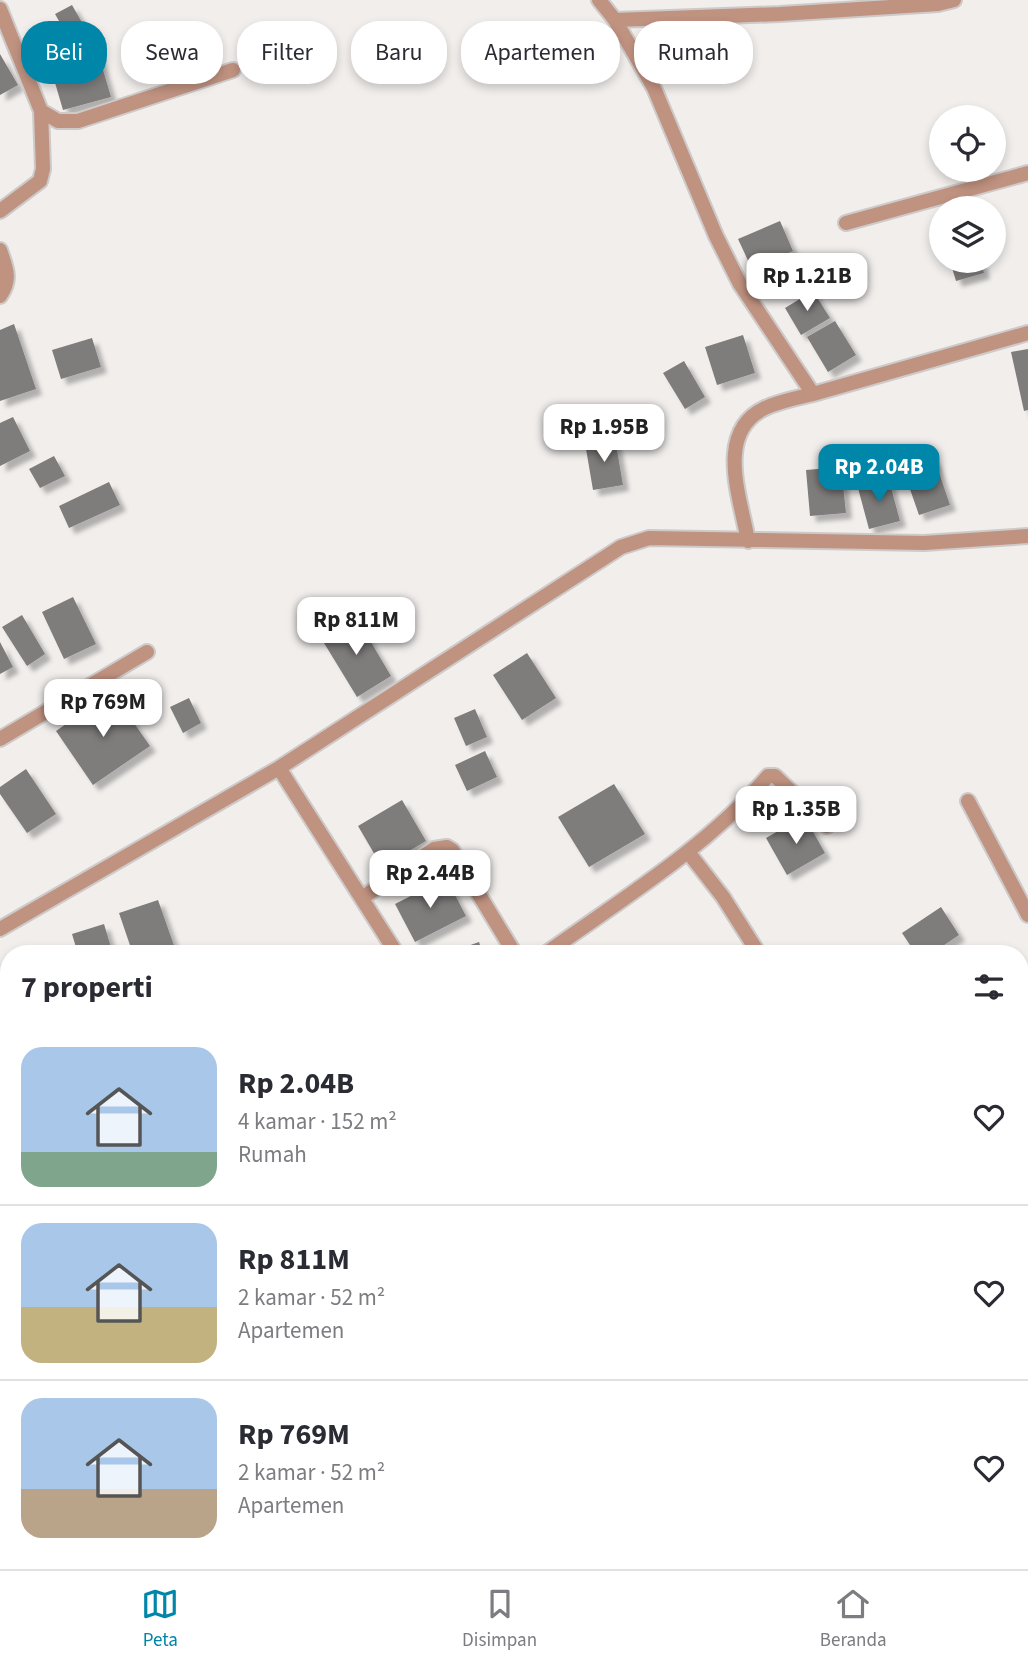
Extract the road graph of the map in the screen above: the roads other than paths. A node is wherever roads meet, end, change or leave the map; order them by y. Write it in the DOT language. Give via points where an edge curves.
graph roads {
  1 [pos="599,0"];
  2 [pos="954,0"];
  3 [pos="0,9"];
  4 [pos="615,20"];
  5 [pos="4,28"];
  6 [pos="233,70"];
  7 [pos="41,111"];
  8 [pos="1028,173"];
  9 [pos="0,211"];
  10 [pos="846,223"];
  11 [pos="0,250"];
  12 [pos="0,296"];
  13 [pos="1028,333"];
  14 [pos="813,394"];
  15 [pos="1028,536"];
  16 [pos="748,541"];
  17 [pos="147,652"];
  18 [pos="0,739"];
  19 [pos="279,768"];
  20 [pos="968,801"];
  21 [pos="827,826"];
  22 [pos="688,852"];
  23 [pos="362,898"];
  24 [pos="1028,915"];
  25 [pos="0,929"];
  26 [pos="391,945"];
  27 [pos="510,945"];
  28 [pos="558,945"];
  29 [pos="753,945"];
  1 -- 4 [label="street"];
  2 -- 4 [label="street" via="780,14"];
  3 -- 5 [label="street"];
  4 -- 14 [label="street" via="654,88 740,284"];
  5 -- 7 [label="street"];
  6 -- 7 [label="street" via="78,121 58,121"];
  7 -- 9 [label="street" via="40,181"];
  8 -- 10 [label="street"];
  11 -- 12 [label="street" via="9,273"];
  13 -- 14 [label="street"];
  14 -- 16 [label="street" via="765,408 738,433 733,458"];
  15 -- 16 [label="street" via="924,543"];
  16 -- 19 [label="street" via="649,538 621,547"];
  17 -- 18 [label="street"];
  19 -- 23 [label="street"];
  19 -- 25 [label="street"];
  20 -- 24 [label="street"];
  21 -- 22 [label="street" via="772,775"];
  22 -- 28 [label="street"];
  22 -- 29 [label="street"];
  23 -- 26 [label="street"];
  23 -- 27 [label="street" via="433,849 447,846"];
}
